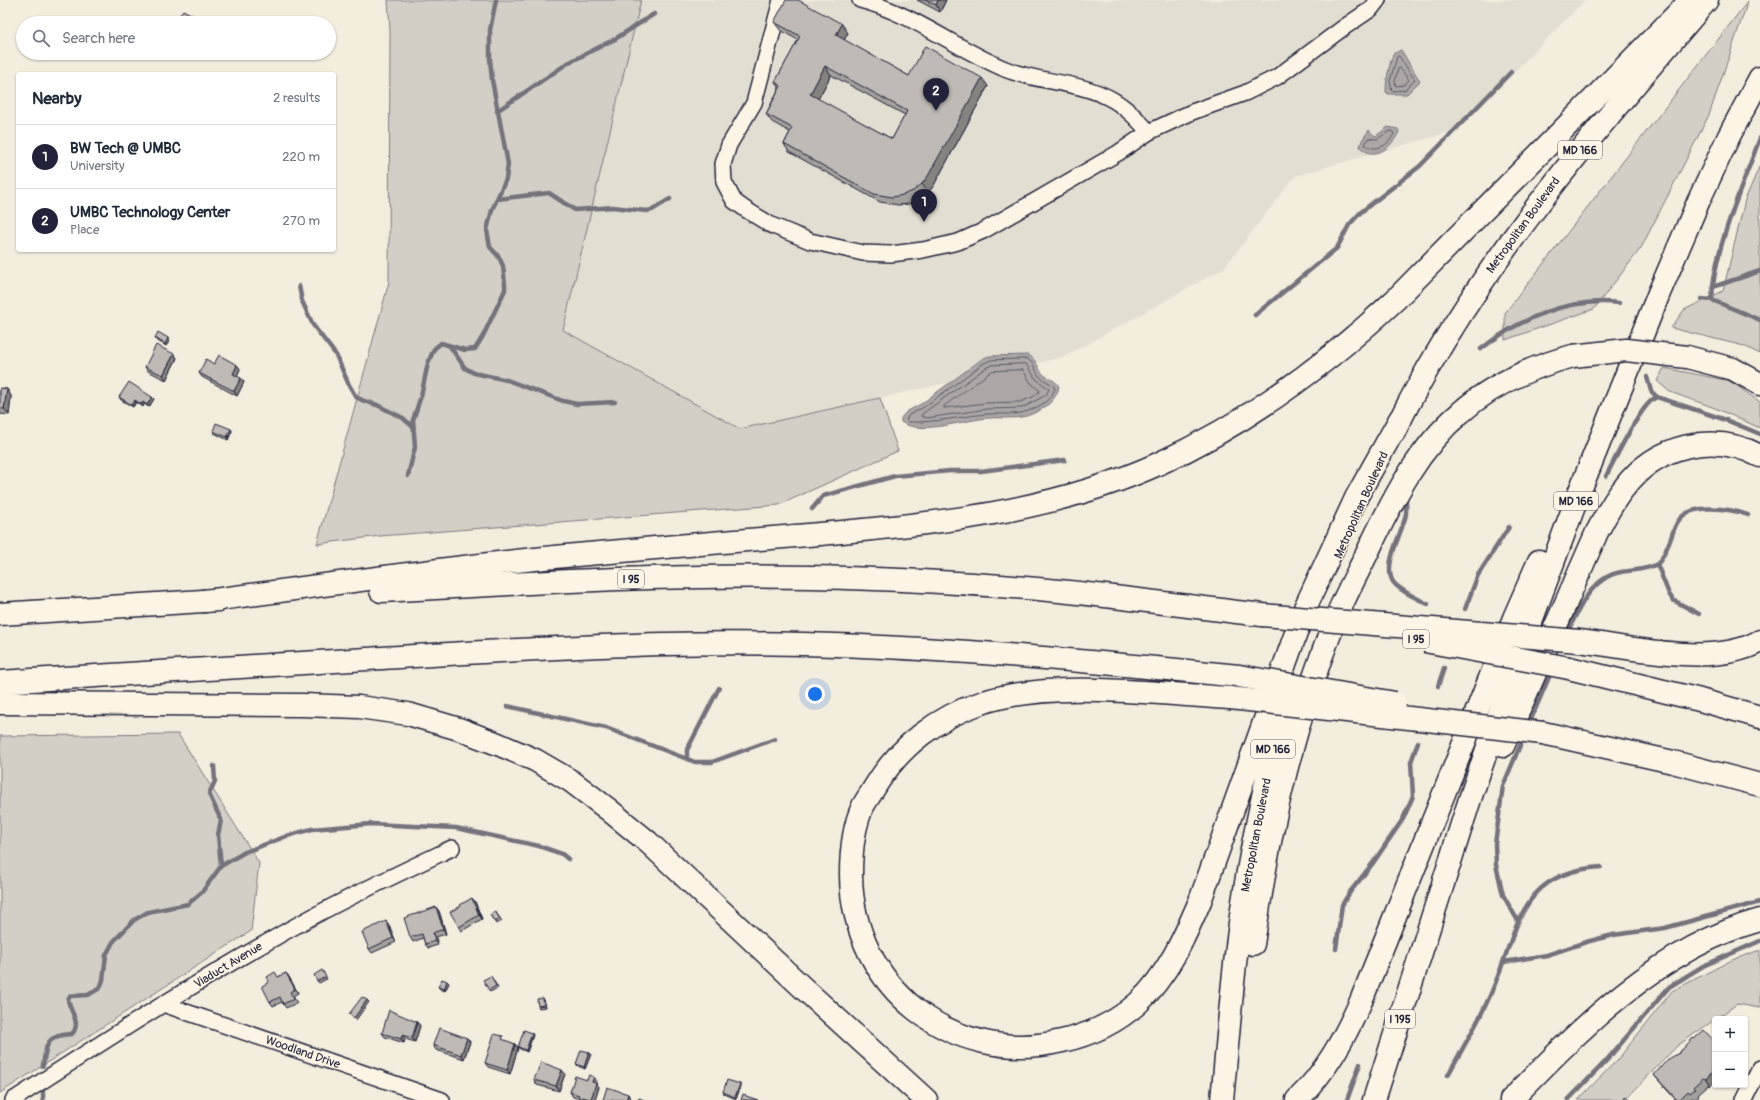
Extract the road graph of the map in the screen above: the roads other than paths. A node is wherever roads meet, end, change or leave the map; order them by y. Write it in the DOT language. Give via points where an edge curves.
graph roads {
  1 [pos="781,0"];
  2 [pos="860,0"];
  3 [pos="1378,0"];
  4 [pos="1691,0"];
  5 [pos="1707,0"];
  6 [pos="1760,78"];
  7 [pos="1149,132"];
  8 [pos="1659,293"];
  9 [pos="1760,384"];
  10 [pos="1400,419"];
  11 [pos="1760,456"];
  12 [pos="204,601"];
  13 [pos="0,614"];
  14 [pos="1262,615"];
  15 [pos="1760,641"];
  16 [pos="0,682"];
  17 [pos="0,703"];
  18 [pos="1760,717"];
  19 [pos="1543,733"];
  20 [pos="1760,785"];
  21 [pos="452,848"];
  22 [pos="1760,920"];
  23 [pos="1425,938"];
  24 [pos="801,986"];
  25 [pos="163,1004"];
  26 [pos="1760,1068"];
  27 [pos="13,1100"];
  28 [pos="442,1100"];
  29 [pos="911,1100"];
  30 [pos="926,1100"];
  31 [pos="1222,1100"];
  32 [pos="1228,1100"];
  33 [pos="1297,1100"];
  34 [pos="1374,1100"];
  35 [pos="1511,1100"];
  36 [pos="1744,1100"];
  1 -- 7 [label="street" via="754,103 729,146 722,164 724,182 734,201 745,209 771,225 810,241 863,253 892,254 958,242 1006,219"];
  2 -- 7 [label="street" via="905,16 968,52 1006,69 1090,90 1113,100 1132,114"];
  3 -- 7 [label="street" via="1358,19 1277,77 1245,93 1192,112"];
  4 -- 12 [label="highway" via="1362,331 1286,391 1243,420 1157,464 1057,499 989,515 922,525 522,559"];
  5 -- 10 [label="highway, Metropolitan Boulevard / MD 166" via="1539,201 1481,282"];
  6 -- 8 [label="highway, MD 166" via="1702,192"];
  8 -- 23 [label="highway, MD 166" via="1530,624"];
  8 -- 33 [label="highway" via="1514,618 1362,1001 1346,1035 1325,1068"];
  9 -- 32 [label="highway, bridge" via="1733,369 1687,357 1626,350 1573,356 1530,369 1498,385 1459,413 1414,466 1389,509 1336,617 1306,705 1282,787 1262,886"];
  10 -- 19 [label="highway, bridge" via="1357,496 1305,608 1200,901 1181,946 1159,980 1137,1004 1106,1025 1075,1038 1042,1046 1007,1046 968,1038 938,1026 906,1002 882,976 867,949 857,921 851,891 854,834 863,807 878,781 899,754 922,734 974,706 1010,695 1105,690 1230,698"];
  10 -- 31 [label="highway, Metropolitan Boulevard / MD 166" via="1361,498 1285,698 1246,883"];
  11 -- 23 [label="highway" via="1727,444 1705,442 1682,446 1661,455 1624,487 1598,532 1488,781"];
  12 -- 13 [label="highway, I 95"];
  12 -- 14 [label="highway, I 95" via="542,582 811,577 1058,591"];
  14 -- 15 [label="highway, bridge" via="1579,641 1673,653 1731,652"];
  14 -- 18 [label="highway, I 95, bridge" via="1426,641 1569,668"];
  16 -- 19 [label="highway, bridge" via="537,648 668,644 801,644 938,649 1239,676"];
  17 -- 24 [label="highway" via="358,707 408,714 459,729 534,760 571,782 609,810 648,842"];
  19 -- 20 [label="highway" via="1673,762"];
  21 -- 25 [label="street, Viaduct Avenue" via="321,912"];
  22 -- 35 [label="highway" via="1714,937 1632,986 1595,1017"];
  23 -- 34 [label="highway, I 195"];
  24 -- 29 [label="highway"];
  24 -- 30 [label="highway"];
  25 -- 27 [label="street, Viaduct Avenue"];
  25 -- 28 [label="street, Woodland Drive"];
  26 -- 36 [label="street"];
}
